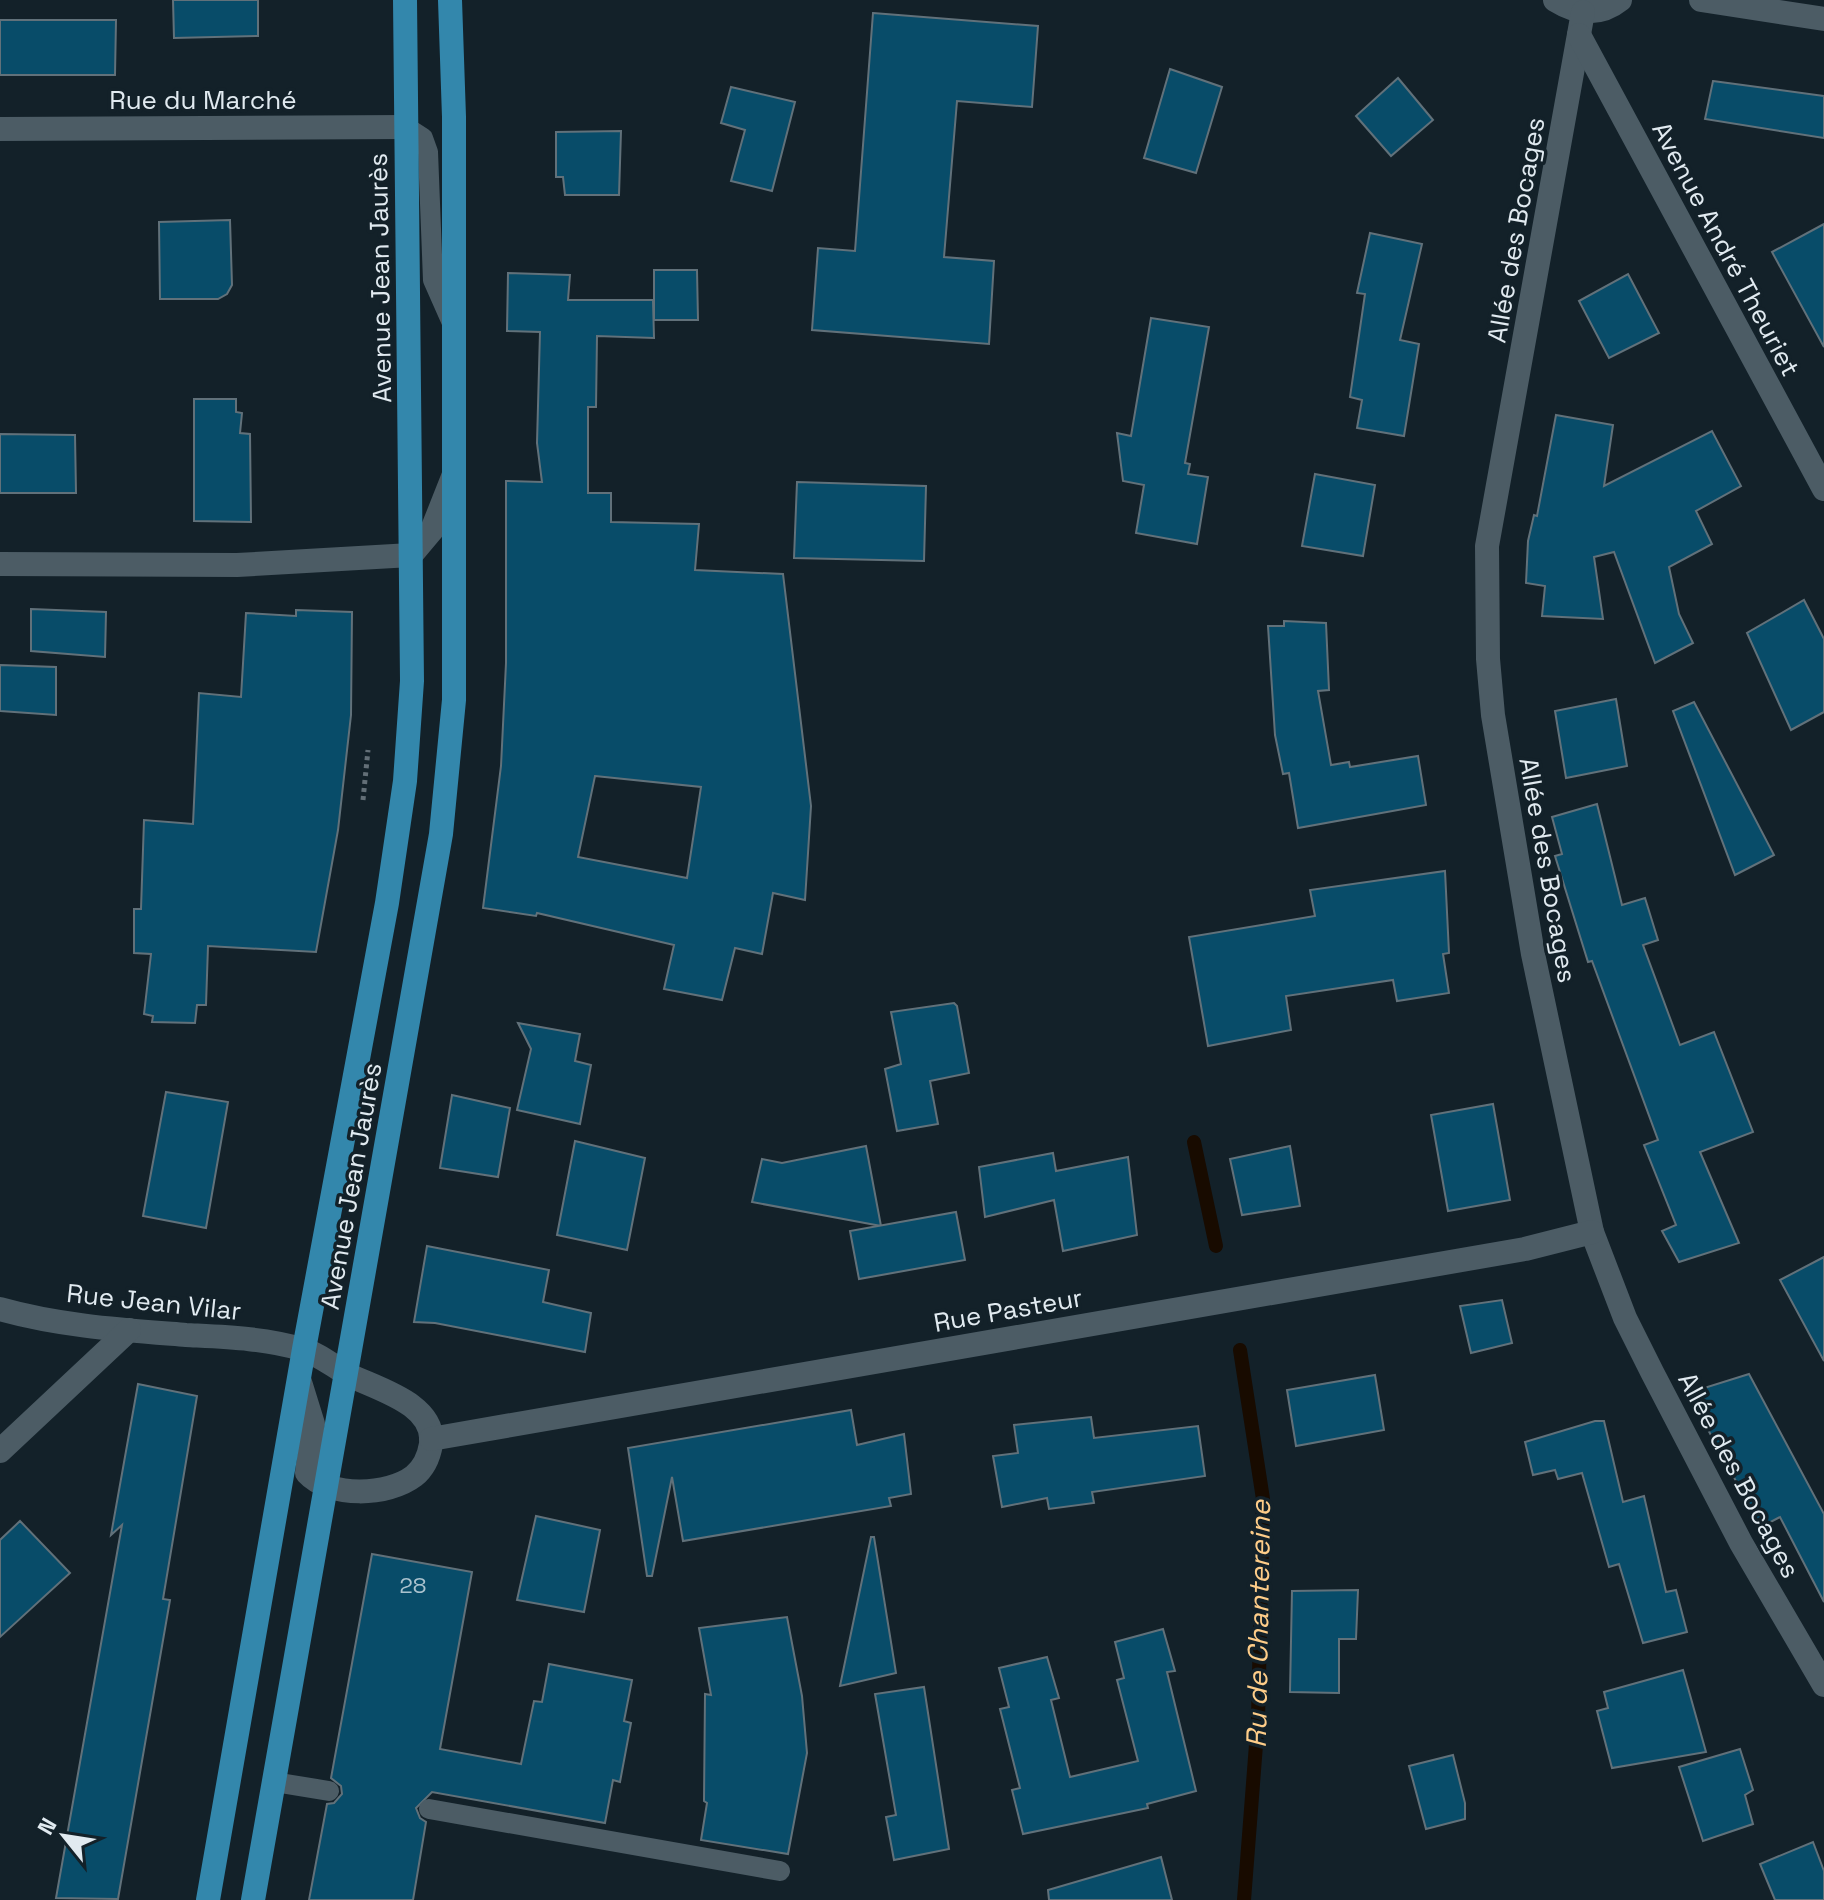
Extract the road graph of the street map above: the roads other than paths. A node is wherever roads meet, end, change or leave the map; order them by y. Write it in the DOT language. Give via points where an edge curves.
graph roads {
  1 [pos="405,0"];
  2 [pos="450,0"];
  3 [pos="1555,0"];
  4 [pos="1620,0"];
  5 [pos="1701,0"];
  6 [pos="1824,19"];
  7 [pos="1581,24"];
  8 [pos="406,127"];
  9 [pos="0,129"];
  10 [pos="453,327"];
  11 [pos="453,477"];
  12 [pos="1824,489"];
  13 [pos="411,555"];
  14 [pos="0,564"];
  15 [pos="1592,1232"];
  16 [pos="0,1309"];
  17 [pos="129,1330"];
  18 [pos="304,1349"];
  19 [pos="345,1373"];
  20 [pos="300,1382"];
  21 [pos="431,1439"];
  22 [pos="0,1451"];
  23 [pos="328,1487"];
  24 [pos="1824,1685"];
  25 [pos="274,1782"];
  26 [pos="329,1791"];
  27 [pos="429,1809"];
  28 [pos="780,1871"];
  29 [pos="208,1900"];
  30 [pos="253,1900"];
  1 -- 8 [label="main road, Avenue Jean Jaurès"];
  2 -- 10 [label="main road, Avenue Jean Jaurès"];
  3 -- 7 [label="street"];
  4 -- 7 [label="street"];
  5 -- 6 [label="street"];
  7 -- 12 [label="street, Avenue André Theuriet"];
  7 -- 15 [label="street, Allée des Bocages" via="1489,533 1487,631 1493,715 1520,881"];
  8 -- 9 [label="street, Rue du Marché"];
  8 -- 10 [label="lane" via="423,138 428,152 433,280"];
  8 -- 13 [label="main road, Avenue Jean Jaurès"];
  10 -- 11 [label="main road, Avenue Jean Jaurès"];
  11 -- 13 [label="street, Avenue Jean Jaurès" via="432,530"];
  11 -- 19 [label="main road, Avenue Jean Jaurès" via="454,700 445,802"];
  13 -- 14 [label="street" via="237,565"];
  13 -- 18 [label="main road, Avenue Jean Jaurès" via="412,681 405,781"];
  15 -- 21 [label="street, Rue Pasteur" via="1525,1249"];
  15 -- 24 [label="street, Allée des Bocages" via="1652,1372 1741,1543"];
  16 -- 17 [label="street, Rue Jean Vilar"];
  17 -- 18 [label="street, Rue Jean Vilar"];
  17 -- 22 [label="street"];
  18 -- 19 [label="street"];
  18 -- 20 [label="main road, Avenue Jean Jaurès"];
  19 -- 21 [label="street" via="417,1409"];
  19 -- 23 [label="main road, Avenue Jean Jaurès"];
  20 -- 23 [label="street" via="313,1424 307,1473"];
  20 -- 29 [label="main road, Avenue Jean Jaurès"];
  21 -- 23 [label="street" via="428,1458 416,1475 398,1485 368,1490"];
  23 -- 25 [label="main road, Avenue Jean Jaurès"];
  25 -- 26 [label="lane"];
  25 -- 30 [label="main road, Avenue Jean Jaurès"];
  27 -- 28 [label="lane"];
}
